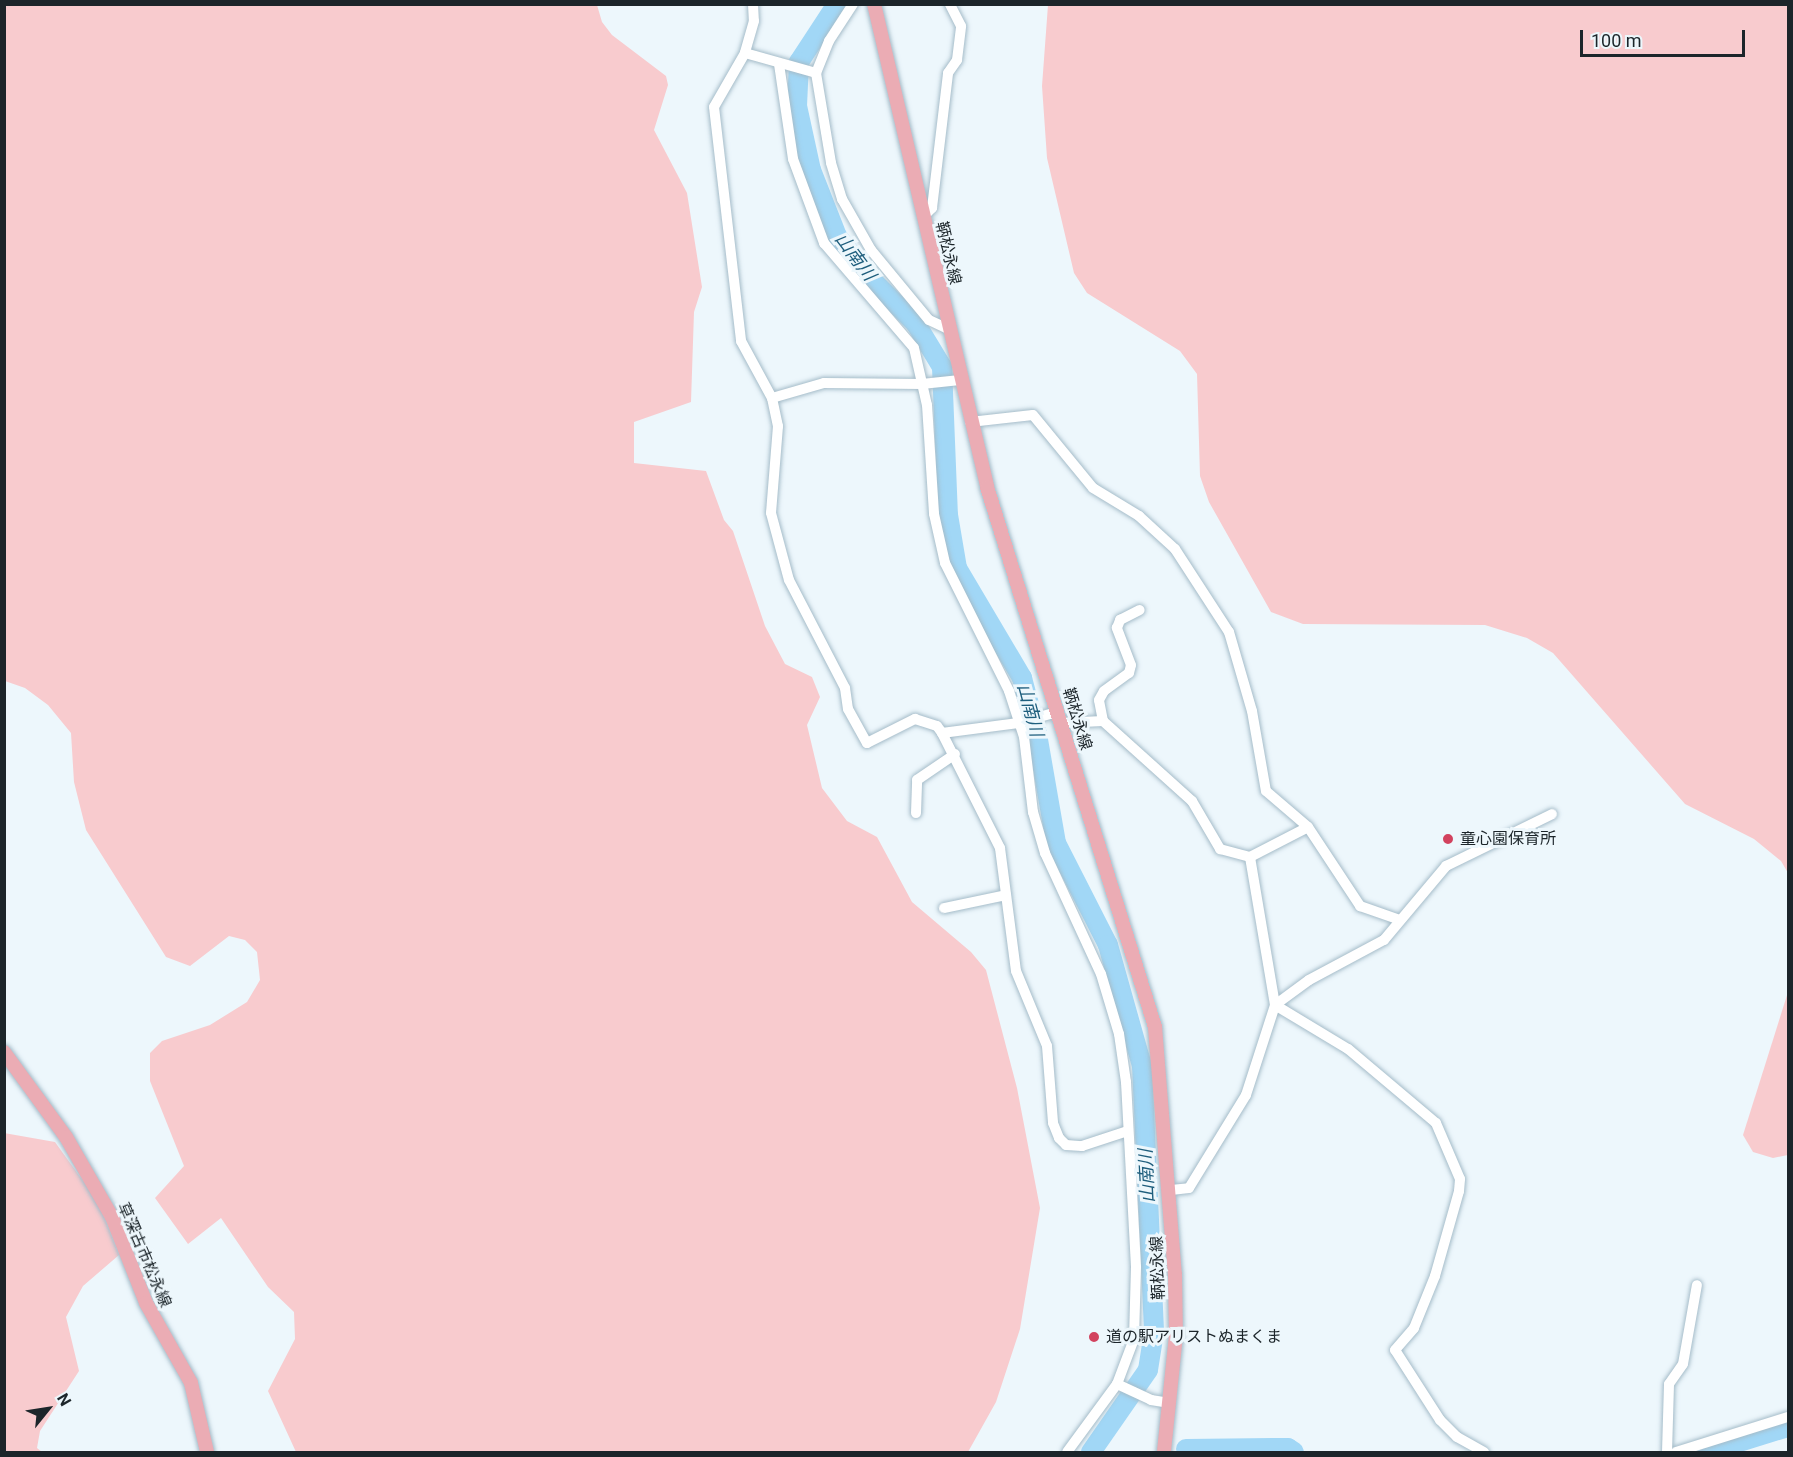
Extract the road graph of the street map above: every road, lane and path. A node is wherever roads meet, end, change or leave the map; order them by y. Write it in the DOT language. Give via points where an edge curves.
graph roads {
  1 [pos="753,4"];
  2 [pos="854,4"];
  3 [pos="874,4"];
  4 [pos="950,4"];
  5 [pos="746,53"];
  6 [pos="782,65"];
  7 [pos="813,73"];
  8 [pos="923,217"];
  9 [pos="948,329"];
  10 [pos="956,381"];
  11 [pos="925,384"];
  12 [pos="772,398"];
  13 [pos="970,422"];
  14 [pos="1140,610"];
  15 [pos="1054,717"];
  16 [pos="1022,721"];
  17 [pos="1103,721"];
  18 [pos="942,733"];
  19 [pos="955,754"];
  20 [pos="916,813"];
  21 [pos="1552,814"];
  22 [pos="1308,827"];
  23 [pos="1250,856"];
  24 [pos="1006,895"];
  25 [pos="944,908"];
  26 [pos="1400,920"];
  27 [pos="1275,1005"];
  28 [pos="4,1052"];
  29 [pos="1128,1131"];
  30 [pos="1171,1190"];
  31 [pos="1697,1285"];
  32 [pos="1121,1386"];
  33 [pos="1170,1403"];
  34 [pos="1788,1417"];
  35 [pos="207,1452"];
  36 [pos="1067,1452"];
  37 [pos="1164,1452"];
  38 [pos="1484,1452"];
  39 [pos="1667,1452"];
  40 [pos="1676,1452"];
  1 -- 5 [label="street" via="754,21"];
  2 -- 7 [label="street"];
  3 -- 8 [label="main road, 鞆松永線"];
  4 -- 8 [label="street" via="961,26 957,60 948,73 932,208"];
  5 -- 6 [label="street"];
  5 -- 12 [label="street" via="714,107 741,341"];
  6 -- 7 [label="street"];
  6 -- 11 [label="street" via="793,159 810,215 833,258 914,348"];
  7 -- 9 [label="street" via="831,163 858,232 929,320"];
  8 -- 9 [label="main road, 鞆松永線"];
  9 -- 10 [label="main road, 鞆松永線"];
  10 -- 11 [label="street"];
  10 -- 13 [label="main road, 鞆松永線"];
  11 -- 12 [label="street" via="824,383"];
  11 -- 16 [label="street" via="934,514 945,563"];
  12 -- 18 [label="street" via="778,426 771,513 789,580 845,688 848,709 862,740 867,743 915,719 937,726"];
  13 -- 15 [label="main road, 鞆松永線"];
  13 -- 22 [label="street" via="1033,415 1093,488 1139,516 1175,549 1229,632 1252,711 1266,791"];
  14 -- 17 [label="street" via="1120,620 1117,628 1131,665 1129,673 1104,691 1099,700"];
  15 -- 16 [label="street"];
  15 -- 17 [label="street"];
  15 -- 30 [label="main road, 鞆松永線" via="1155,1027"];
  16 -- 18 [label="street"];
  16 -- 29 [label="street" via="1033,812 1045,853 1101,974 1119,1034"];
  17 -- 23 [label="street" via="1192,801 1220,849"];
  18 -- 19 [label="street"];
  19 -- 20 [label="street" via="917,780"];
  19 -- 24 [label="street" via="1000,848"];
  21 -- 26 [label="street" via="1446,866"];
  22 -- 23 [label="street"];
  22 -- 26 [label="street" via="1360,906"];
  23 -- 27 [label="street"];
  24 -- 25 [label="street"];
  24 -- 29 [label="street" via="1019,986 1047,1046 1053,1123 1059,1138 1066,1145 1082,1146"];
  26 -- 27 [label="street" via="1384,940 1309,980"];
  27 -- 30 [label="street" via="1246,1095 1189,1188"];
  27 -- 38 [label="street" via="1348,1049 1436,1123 1460,1179 1459,1191 1435,1276 1414,1328 1395,1350 1440,1420 1457,1437"];
  28 -- 35 [label="main road, 草深古市松永線" via="66,1137 112,1217 146,1303 190,1383"];
  29 -- 32 [label="street" via="1136,1267 1134,1339"];
  30 -- 33 [label="main road, 鞆松永線" via="1176,1335"];
  31 -- 39 [label="street" via="1683,1364 1669,1384"];
  32 -- 33 [label="street" via="1151,1400"];
  32 -- 36 [label="street"];
  33 -- 37 [label="main road, 鞆松永線"];
  34 -- 40 [label="street"];
}
